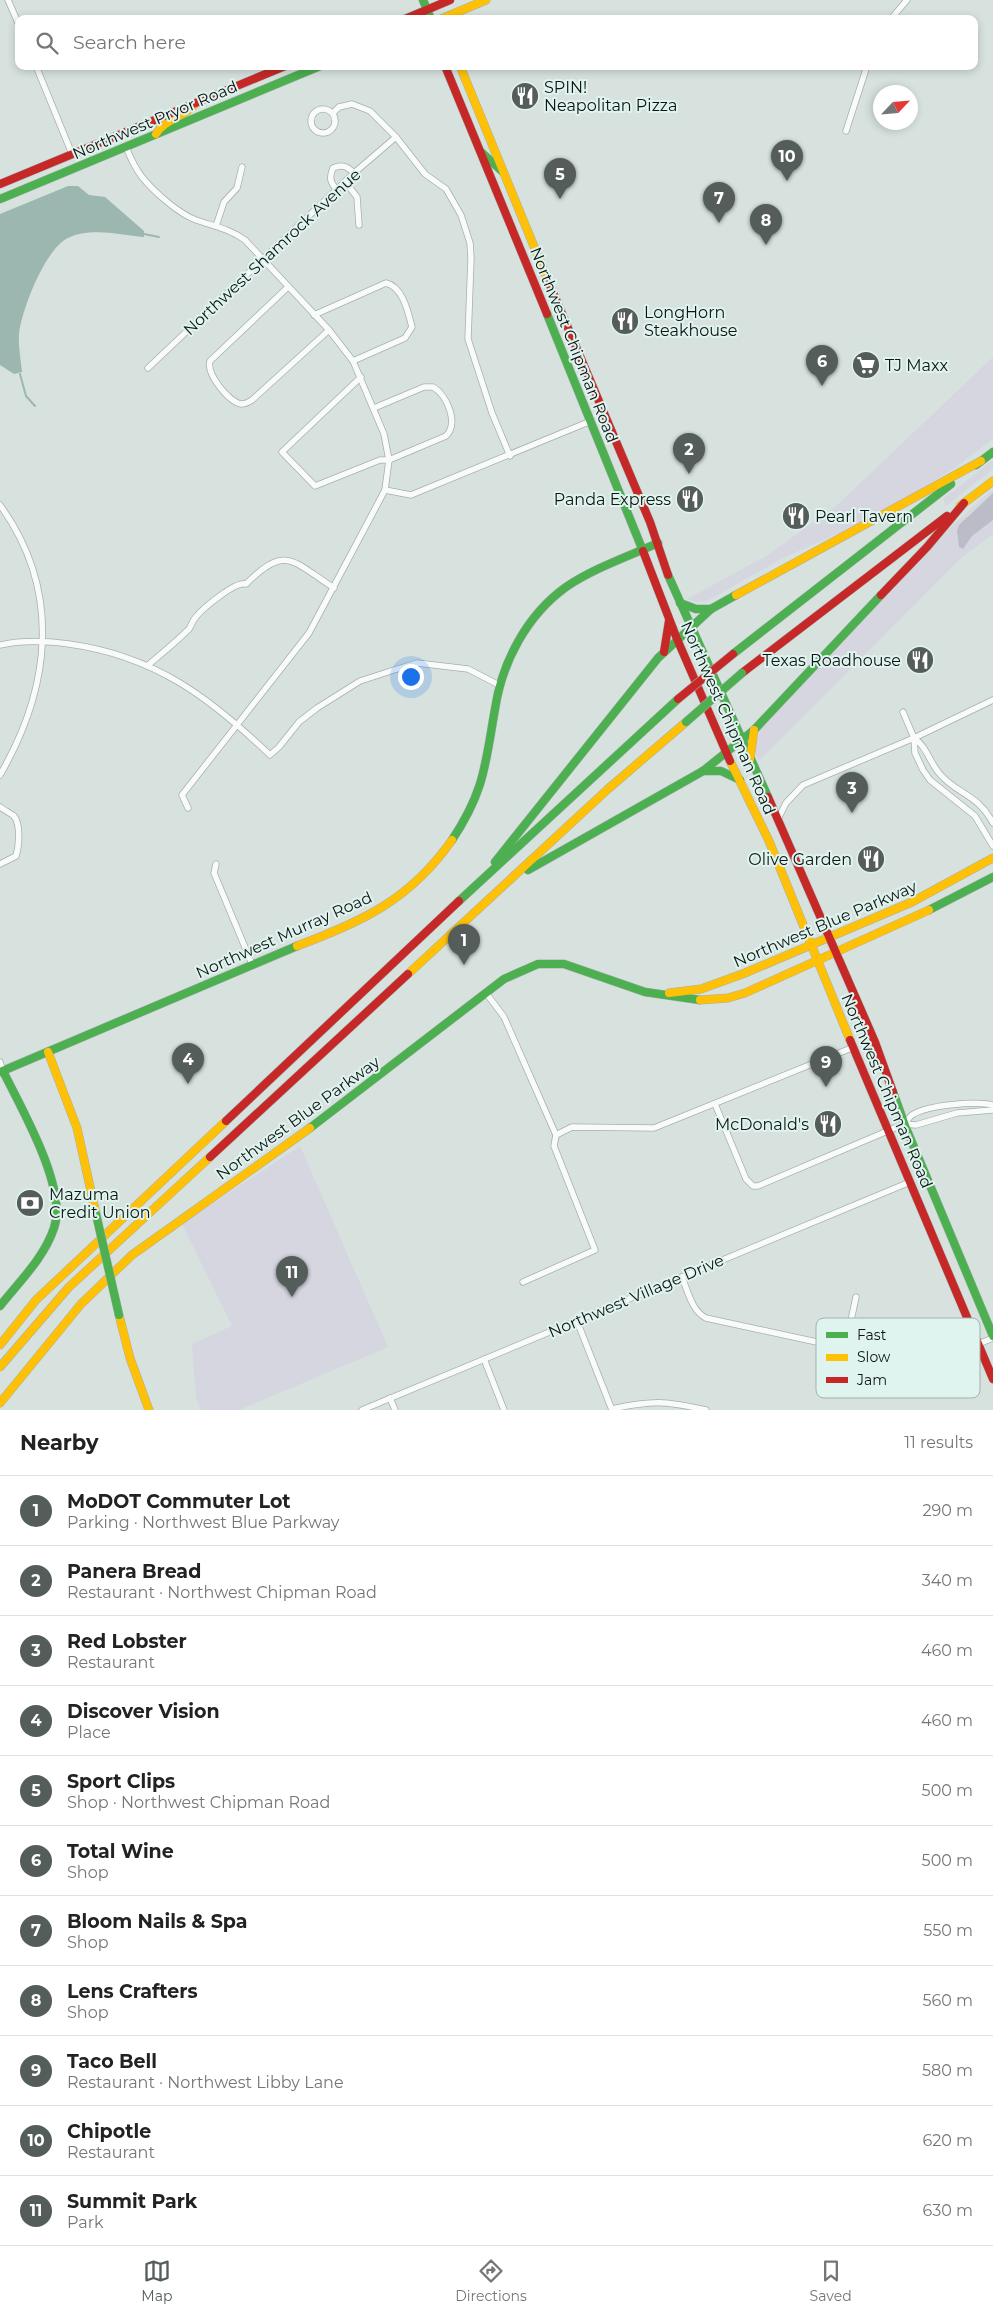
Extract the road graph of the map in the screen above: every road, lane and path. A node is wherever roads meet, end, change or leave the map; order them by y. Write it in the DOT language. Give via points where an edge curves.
graph roads {
  1 [pos="8,0"];
  2 [pos="423,0"];
  3 [pos="450,0"];
  4 [pos="486,0"];
  5 [pos="907,0"];
  6 [pos="427,10"];
  7 [pos="415,15"];
  8 [pos="429,15"];
  9 [pos="450,15"];
  10 [pos="895,15"];
  11 [pos="15,16"];
  12 [pos="38,70"];
  13 [pos="275,70"];
  14 [pos="310,70"];
  15 [pos="447,70"];
  16 [pos="462,70"];
  17 [pos="866,70"];
  18 [pos="197,102"];
  19 [pos="332,113"];
  20 [pos="846,131"];
  21 [pos="156,134"];
  22 [pos="396,137"];
  23 [pos="126,147"];
  24 [pos="481,152"];
  25 [pos="72,154"];
  26 [pos="242,167"];
  27 [pos="504,172"];
  28 [pos="354,173"];
  29 [pos="346,183"];
  30 [pos="0,184"];
  31 [pos="337,190"];
  32 [pos="0,199"];
  33 [pos="359,225"];
  34 [pos="216,226"];
  35 [pos="263,260"];
  36 [pos="288,287"];
  37 [pos="314,315"];
  38 [pos="329,330"];
  39 [pos="353,361"];
  40 [pos="148,368"];
  41 [pos="361,376"];
  42 [pos="374,408"];
  43 [pos="591,421"];
  44 [pos="614,439"];
  45 [pos="993,452"];
  46 [pos="510,456"];
  47 [pos="389,460"];
  48 [pos="981,461"];
  49 [pos="993,481"];
  50 [pos="385,490"];
  51 [pos="964,503"];
  52 [pos="0,506"];
  53 [pos="658,543"];
  54 [pos="643,550"];
  55 [pos="334,588"];
  56 [pos="680,603"];
  57 [pos="711,609"];
  58 [pos="669,621"];
  59 [pos="691,627"];
  60 [pos="677,639"];
  61 [pos="43,642"];
  62 [pos="0,645"];
  63 [pos="663,652"];
  64 [pos="148,666"];
  65 [pos="500,685"];
  66 [pos="993,700"];
  67 [pos="903,712"];
  68 [pos="237,724"];
  69 [pos="754,730"];
  70 [pos="914,738"];
  71 [pos="740,739"];
  72 [pos="726,752"];
  73 [pos="750,759"];
  74 [pos="703,771"];
  75 [pos="0,775"];
  76 [pos="740,780"];
  77 [pos="0,808"];
  78 [pos="188,808"];
  79 [pos="778,819"];
  80 [pos="993,822"];
  81 [pos="993,846"];
  82 [pos="993,858"];
  83 [pos="0,864"];
  84 [pos="216,864"];
  85 [pos="993,877"];
  86 [pos="481,880"];
  87 [pos="509,882"];
  88 [pos="829,936"];
  89 [pos="810,944"];
  90 [pos="836,953"];
  91 [pos="817,961"];
  92 [pos="252,964"];
  93 [pos="486,993"];
  94 [pos="660,994"];
  95 [pos="854,1047"];
  96 [pos="48,1052"];
  97 [pos="0,1062"];
  98 [pos="2,1072"];
  99 [pos="715,1104"];
  100 [pos="993,1105"];
  101 [pos="993,1110"];
  102 [pos="904,1124"];
  103 [pos="889,1129"];
  104 [pos="556,1135"];
  105 [pos="910,1182"];
  106 [pos="682,1277"];
  107 [pos="523,1282"];
  108 [pos="856,1297"];
  109 [pos="0,1306"];
  110 [pos="851,1318"];
  111 [pos="967,1318"];
  112 [pos="577,1321"];
  113 [pos="993,1337"];
  114 [pos="816,1342"];
  115 [pos="980,1343"];
  116 [pos="0,1345"];
  117 [pos="980,1349"];
  118 [pos="484,1359"];
  119 [pos="0,1366"];
  120 [pos="993,1379"];
  121 [pos="390,1398"];
  122 [pos="0,1403"];
  123 [pos="147,1409"];
  124 [pos="612,1409"];
  125 [pos="362,1410"];
  126 [pos="395,1410"];
  127 [pos="504,1410"];
  128 [pos="706,1410"];
  1 -- 11 [label="street"];
  2 -- 6 [label="main road"];
  3 -- 6 [label="main road"];
  4 -- 9 [label="main road"];
  5 -- 10 [label="street"];
  6 -- 7 [label="main road"];
  6 -- 8 [label="main road"];
  12 -- 25 [label="street"];
  13 -- 18 [label="main road, Northwest Pryor Road"];
  14 -- 21 [label="main road, Northwest Pryor Road"];
  15 -- 24 [label="main road, Northwest Chipman Road"];
  16 -- 27 [label="main road, Northwest Chipman Road"];
  17 -- 20 [label="street"];
  18 -- 21 [label="main road" via="184,116 162,125"];
  18 -- 25 [label="main road, Northwest Pryor Road"];
  19 -- 19 [label="street" via="326,110 315,112 311,123 315,130 322,134 330,132 336,121"];
  19 -- 22 [label="street" via="339,107 352,104 370,111"];
  21 -- 23 [label="main road, Northwest Pryor Road"];
  22 -- 28 [label="street, Northwest Shamrock Avenue"];
  22 -- 46 [label="street" via="425,174 446,189 461,215 471,258 468,339"];
  23 -- 32 [label="main road, Northwest Pryor Road"];
  23 -- 34 [label="street" via="135,167 149,185 183,214"];
  24 -- 27 [label="main road"];
  24 -- 43 [label="main road, Northwest Chipman Road"];
  25 -- 30 [label="main road, Northwest Pryor Road"];
  26 -- 34 [label="street" via="237,188 224,202"];
  27 -- 44 [label="main road, Northwest Chipman Road"];
  28 -- 29 [label="street, Northwest Shamrock Avenue"];
  28 -- 31 [label="street" via="345,166 333,168 331,183"];
  29 -- 31 [label="street, Northwest Shamrock Avenue"];
  29 -- 33 [label="street" via="357,196"];
  31 -- 35 [label="street, Northwest Shamrock Avenue"];
  34 -- 35 [label="street" via="235,232"];
  35 -- 36 [label="street"];
  35 -- 40 [label="street, Northwest Shamrock Avenue"];
  36 -- 37 [label="street"];
  36 -- 38 [label="street" via="210,361 212,378 234,401 240,404 252,400"];
  37 -- 38 [label="street"];
  37 -- 39 [label="street" via="386,283 398,290 412,327 405,338"];
  38 -- 39 [label="street"];
  39 -- 41 [label="street"];
  41 -- 42 [label="street"];
  41 -- 47 [label="street" via="282,452 315,486 380,460"];
  42 -- 47 [label="street"];
  42 -- 47 [label="street" via="429,386 443,396 452,418 452,428 446,436"];
  43 -- 44 [label="main road"];
  43 -- 46 [label="street"];
  43 -- 54 [label="main road, Northwest Chipman Road"];
  44 -- 53 [label="main road, Northwest Chipman Road"];
  45 -- 48 [label="main road"];
  46 -- 50 [label="street" via="411,495"];
  47 -- 50 [label="street"];
  48 -- 57 [label="main road"];
  48 -- 86 [label="main road, bridge" via="678,699"];
  49 -- 51 [label="main road"];
  50 -- 55 [label="street"];
  51 -- 69 [label="main road" via="927,547"];
  51 -- 87 [label="main road, bridge" via="742,673 608,789"];
  52 -- 61 [label="street" via="16,529 31,563 40,600"];
  53 -- 54 [label="main road, Northwest Murray Road"];
  53 -- 56 [label="main road, Northwest Chipman Road"];
  54 -- 58 [label="main road, Northwest Chipman Road"];
  54 -- 65 [label="main road, Northwest Murray Road" via="583,578 541,609 515,648"];
  55 -- 64 [label="street" via="296,563 285,558 276,560 246,584 241,582 234,586 211,604"];
  55 -- 68 [label="street" via="309,633"];
  56 -- 57 [label="main road" via="696,609"];
  56 -- 59 [label="main road, Northwest Chipman Road"];
  57 -- 59 [label="main road"];
  58 -- 60 [label="main road, Northwest Chipman Road"];
  58 -- 63 [label="main road"];
  59 -- 60 [label="main road"];
  59 -- 71 [label="main road, Northwest Chipman Road"];
  60 -- 63 [label="main road"];
  60 -- 72 [label="main road, Northwest Chipman Road"];
  61 -- 62 [label="street"];
  61 -- 64 [label="street" via="121,655"];
  61 -- 75 [label="street" via="33,704 16,747"];
  63 -- 86 [label="main road"];
  64 -- 68 [label="street" via="178,681"];
  65 -- 68 [label="street" via="468,668 417,663 394,670 360,681 317,708 299,722 270,755"];
  65 -- 92 [label="main road, Northwest Murray Road" via="489,759 481,788 461,826 428,871 410,888 361,920"];
  66 -- 70 [label="street"];
  67 -- 70 [label="street"];
  68 -- 78 [label="street" via="182,795"];
  69 -- 71 [label="main road"];
  69 -- 73 [label="main road"];
  70 -- 79 [label="street" via="803,785 790,798"];
  70 -- 80 [label="street" via="923,744 939,774 980,804"];
  70 -- 81 [label="street" via="914,753 930,780 975,816"];
  71 -- 72 [label="main road"];
  71 -- 73 [label="main road, Northwest Chipman Road"];
  72 -- 74 [label="main road"];
  72 -- 76 [label="main road, Northwest Chipman Road"];
  73 -- 79 [label="main road, Northwest Chipman Road"];
  74 -- 76 [label="main road" via="721,771"];
  74 -- 87 [label="main road"];
  76 -- 89 [label="main road, Northwest Chipman Road" via="769,841"];
  77 -- 83 [label="street" via="14,816 18,844 16,856"];
  79 -- 88 [label="main road, Northwest Chipman Road"];
  82 -- 88 [label="main road, Northwest Blue Parkway" via="912,902"];
  84 -- 92 [label="street" via="214,873"];
  85 -- 90 [label="main road, Northwest Blue Parkway" via="928,912"];
  86 -- 116 [label="main road" via="36,1300"];
  87 -- 119 [label="main road" via="69,1287"];
  88 -- 89 [label="main road, Northwest Blue Parkway"];
  88 -- 90 [label="main road, Northwest Chipman Road"];
  89 -- 91 [label="main road, Northwest Chipman Road"];
  89 -- 94 [label="main road, Northwest Blue Parkway" via="722,982"];
  90 -- 91 [label="main road, Northwest Blue Parkway"];
  90 -- 102 [label="main road, Northwest Chipman Road" via="875,1042"];
  91 -- 94 [label="main road, Northwest Blue Parkway" via="722,999"];
  91 -- 95 [label="main road, Northwest Chipman Road"];
  92 -- 96 [label="main road, Northwest Murray Road"];
  93 -- 94 [label="main road, Northwest Blue Parkway" via="530,965 559,962 622,985"];
  93 -- 104 [label="street" via="504,1017"];
  93 -- 122 [label="main road, Northwest Blue Parkway" via="299,1136 132,1255 81,1304"];
  95 -- 99 [label="street"];
  95 -- 103 [label="main road, Northwest Chipman Road"];
  96 -- 98 [label="main road, Northwest Murray Road"];
  96 -- 123 [label="main road, bridge" via="77,1128 118,1315"];
  97 -- 98 [label="street"];
  98 -- 109 [label="main road" via="47,1168 55,1191 57,1213 40,1255"];
  99 -- 103 [label="street" via="746,1179 753,1186 762,1185"];
  99 -- 104 [label="street" via="654,1128 572,1127"];
  100 -- 102 [label="street" via="968,1103 934,1108 912,1115"];
  101 -- 102 [label="street" via="958,1113 916,1125"];
  102 -- 103 [label="street"];
  102 -- 113 [label="main road, Northwest Chipman Road"];
  103 -- 105 [label="main road, Northwest Chipman Road"];
  104 -- 107 [label="street" via="554,1146 595,1250"];
  105 -- 106 [label="street, Northwest Village Drive"];
  105 -- 111 [label="main road, Northwest Chipman Road"];
  106 -- 112 [label="street, Northwest Village Drive"];
  106 -- 114 [label="street" via="699,1315"];
  108 -- 110 [label="street"];
  112 -- 118 [label="street, Northwest Village Drive"];
  112 -- 124 [label="street"];
  113 -- 115 [label="street"];
  117 -- 120 [label="main road, Northwest Chipman Road"];
  118 -- 121 [label="street, Northwest Village Drive"];
  118 -- 127 [label="street"];
  121 -- 125 [label="street, Northwest Village Drive"];
  121 -- 126 [label="street"];
  124 -- 128 [label="street" via="654,1401"];
}
